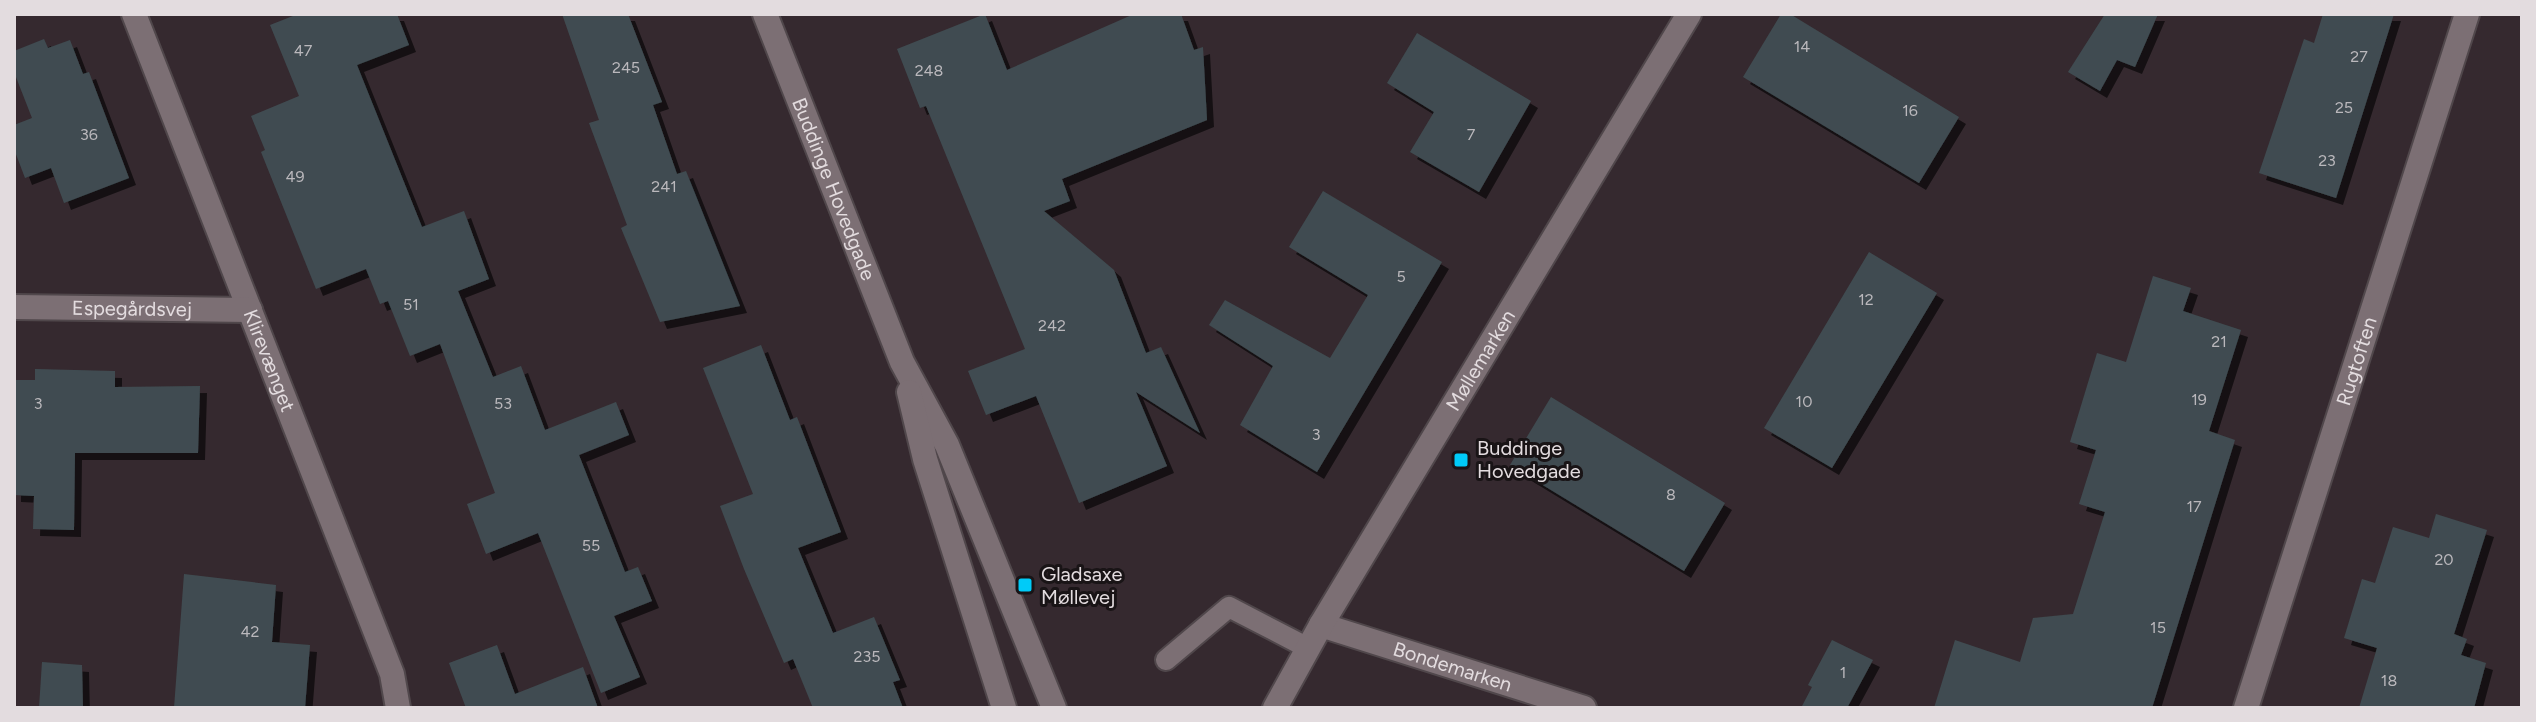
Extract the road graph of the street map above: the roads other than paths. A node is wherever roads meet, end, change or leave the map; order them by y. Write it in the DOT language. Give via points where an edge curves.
graph roads {
  1 [pos="134,14"];
  2 [pos="765,14"];
  3 [pos="1689,14"];
  4 [pos="2467,14"];
  5 [pos="14,307"];
  6 [pos="250,310"];
  7 [pos="902,362"];
  8 [pos="1321,625"];
  9 [pos="1308,648"];
  10 [pos="1166,660"];
  11 [pos="398,708"];
  12 [pos="1004,708"];
  13 [pos="1054,708"];
  14 [pos="1275,708"];
  15 [pos="1584,708"];
  16 [pos="2246,708"];
  1 -- 6 [label="street, Klirevænget"];
  2 -- 7 [label="street, Buddinge Hovedgade"];
  3 -- 8 [label="street, Møllemarken"];
  4 -- 16 [label="street, Rugtoften"];
  5 -- 6 [label="street, Espegårdsvej"];
  6 -- 11 [label="street, Klirevænget" via="392,674"];
  7 -- 12 [label="street, Buddinge Hovedgade" via="925,459"];
  7 -- 13 [label="street, Buddinge Hovedgade" via="947,445"];
  8 -- 9 [label="street, Møllemarken"];
  8 -- 15 [label="street, Bondemarken"];
  9 -- 10 [label="lane" via="1229,607"];
  9 -- 14 [label="street, Møllemarken"];
}
